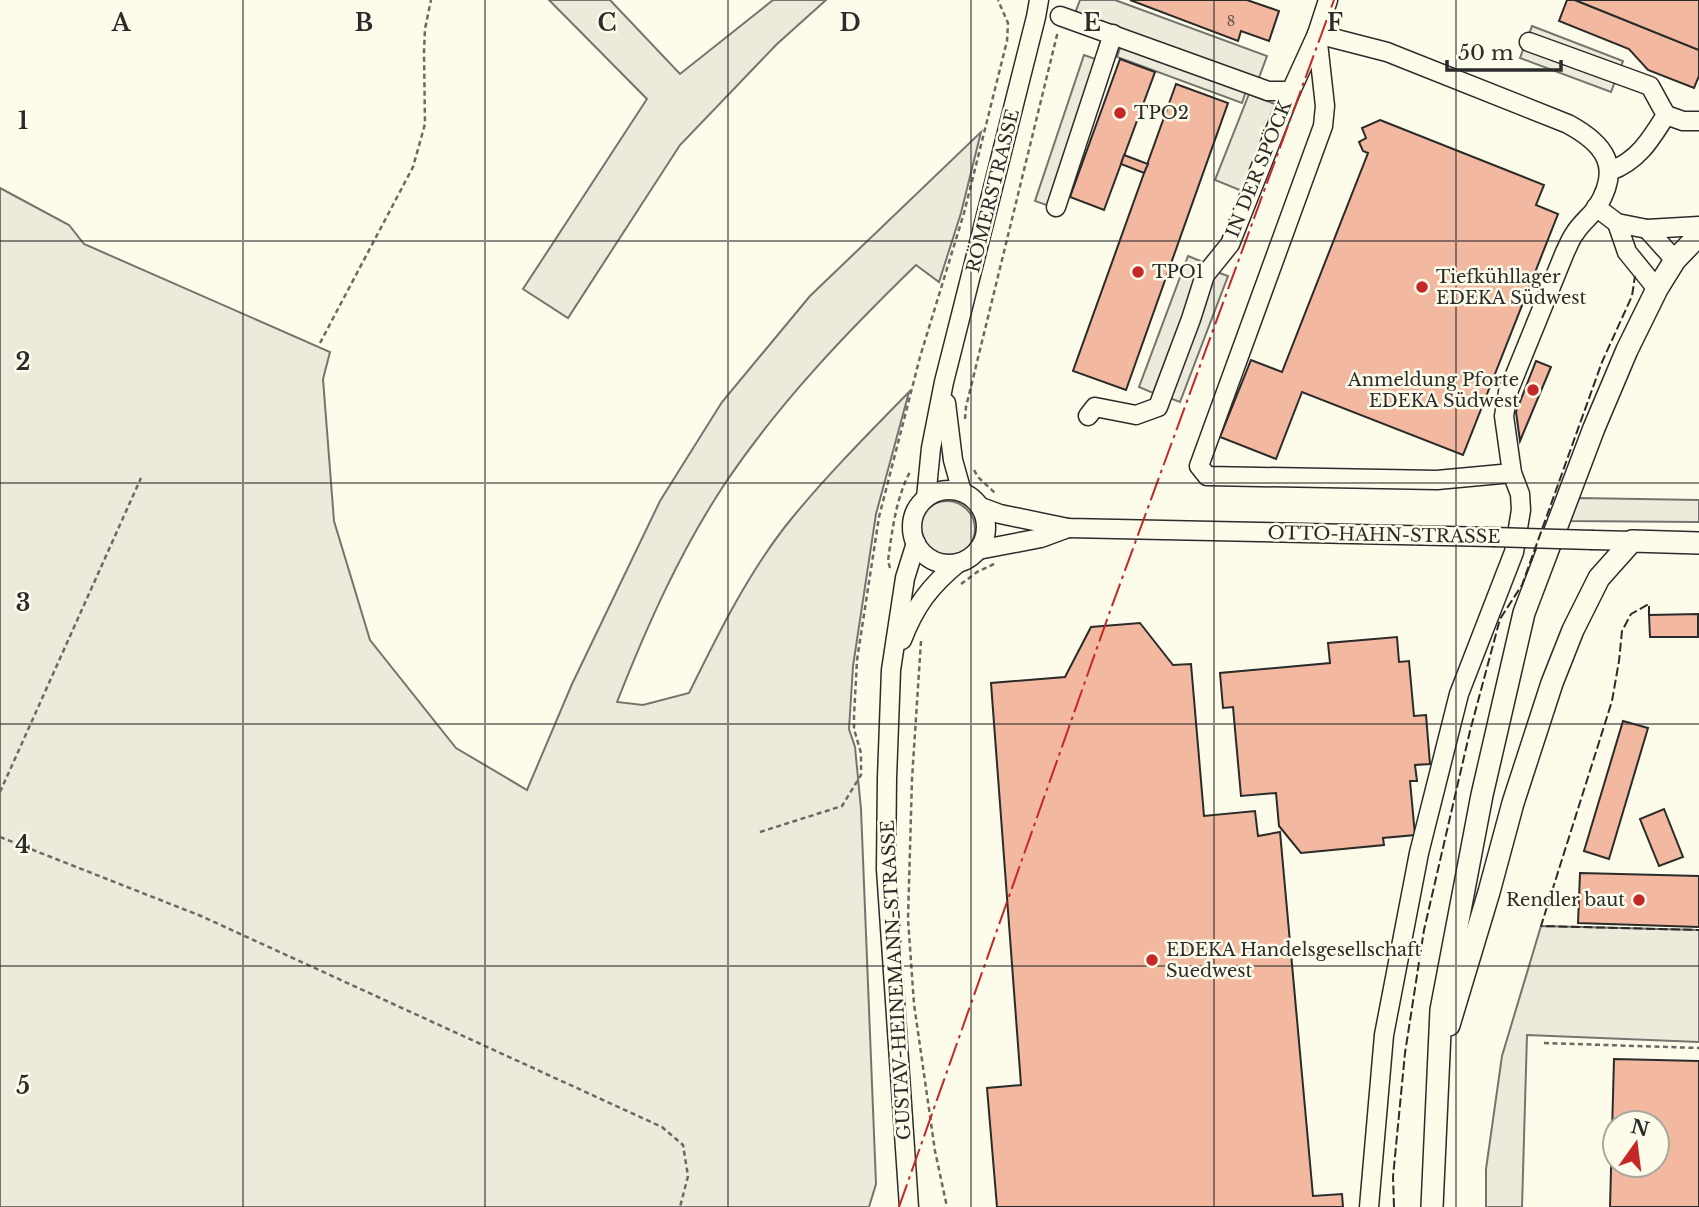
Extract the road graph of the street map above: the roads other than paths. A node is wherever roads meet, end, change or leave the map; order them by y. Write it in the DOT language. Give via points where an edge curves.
graph roads {
  1 [pos="1039,0"];
  2 [pos="1328,0"];
  3 [pos="1060,16"];
  4 [pos="1113,34"];
  5 [pos="1317,34"];
  6 [pos="1529,42"];
  7 [pos="1291,90"];
  8 [pos="1666,115"];
  9 [pos="1699,121"];
  10 [pos="1610,171"];
  11 [pos="1055,207"];
  12 [pos="1597,207"];
  13 [pos="1617,223"];
  14 [pos="1699,226"];
  15 [pos="1647,229"];
  16 [pos="1699,235"];
  17 [pos="1675,260"];
  18 [pos="1657,289"];
  19 [pos="944,382"];
  20 [pos="1088,416"];
  21 [pos="1512,473"];
  22 [pos="962,492"];
  23 [pos="926,498"];
  24 [pos="981,507"];
  25 [pos="1068,528"];
  26 [pos="1632,541"];
  27 [pos="916,543"];
  28 [pos="1699,543"];
  29 [pos="978,550"];
  30 [pos="958,563"];
  31 [pos="891,670"];
  32 [pos="1439,1057"];
  33 [pos="909,1207"];
  34 [pos="1369,1207"];
  35 [pos="1432,1207"];
  1 -- 19 [label="street, RÖMERSTRASSE"];
  2 -- 5 [label="street, IN DER SPÖCK"];
  3 -- 4 [label="street, IN DER SPÖCK"];
  4 -- 7 [label="street, IN DER SPÖCK" via="1268,91"];
  4 -- 11 [label="street"];
  5 -- 7 [label="street, IN DER SPÖCK"];
  5 -- 10 [label="street" via="1387,52 1568,124 1589,135 1602,149"];
  5 -- 21 [label="street" via="1325,106 1322,127 1199,466 1207,476 1437,480"];
  6 -- 8 [label="street" via="1650,86"];
  7 -- 20 [label="street, IN DER SPÖCK" via="1230,244 1205,275 1158,407 1136,415 1095,407"];
  8 -- 9 [label="street"];
  8 -- 10 [label="street" via="1635,158"];
  10 -- 12 [label="street"];
  12 -- 13 [label="street"];
  12 -- 21 [label="street" via="1574,233 1508,392 1504,416"];
  13 -- 15 [label="street"];
  13 -- 18 [label="street" via="1628,252"];
  14 -- 15 [label="street"];
  15 -- 17 [label="street"];
  16 -- 17 [label="main road"];
  17 -- 18 [label="main road"];
  18 -- 32 [label="main road" via="1594,428 1524,613 1482,795 1441,1010"];
  19 -- 22 [label="street, RÖMERSTRASSE"];
  19 -- 23 [label="street, RÖMERSTRASSE"];
  21 -- 34 [label="street" via="1521,510 1514,552 1459,694 1415,874 1384,1035"];
  22 -- 23 [label="street" via="949,490"];
  22 -- 24 [label="street"];
  23 -- 27 [label="street" via="913,518"];
  24 -- 25 [label="street, OTTO-HAHN-STRASSE"];
  24 -- 29 [label="street" via="986,531"];
  25 -- 26 [label="street, OTTO-HAHN-STRASSE, bridge"];
  25 -- 29 [label="street, OTTO-HAHN-STRASSE"];
  26 -- 28 [label="main road, OTTO-HAHN-STRASSE"];
  26 -- 32 [label="main road" via="1598,578 1552,682"];
  27 -- 30 [label="street" via="933,560"];
  27 -- 31 [label="street, GUSTAV-HEINEMANN-STRASSE" via="905,578"];
  29 -- 30 [label="street"];
  30 -- 31 [label="street, GUSTAV-HEINEMANN-STRASSE" via="929,589 910,619"];
  31 -- 33 [label="street, GUSTAV-HEINEMANN-STRASSE" via="886,869"];
  32 -- 35 [label="main road"];
}
